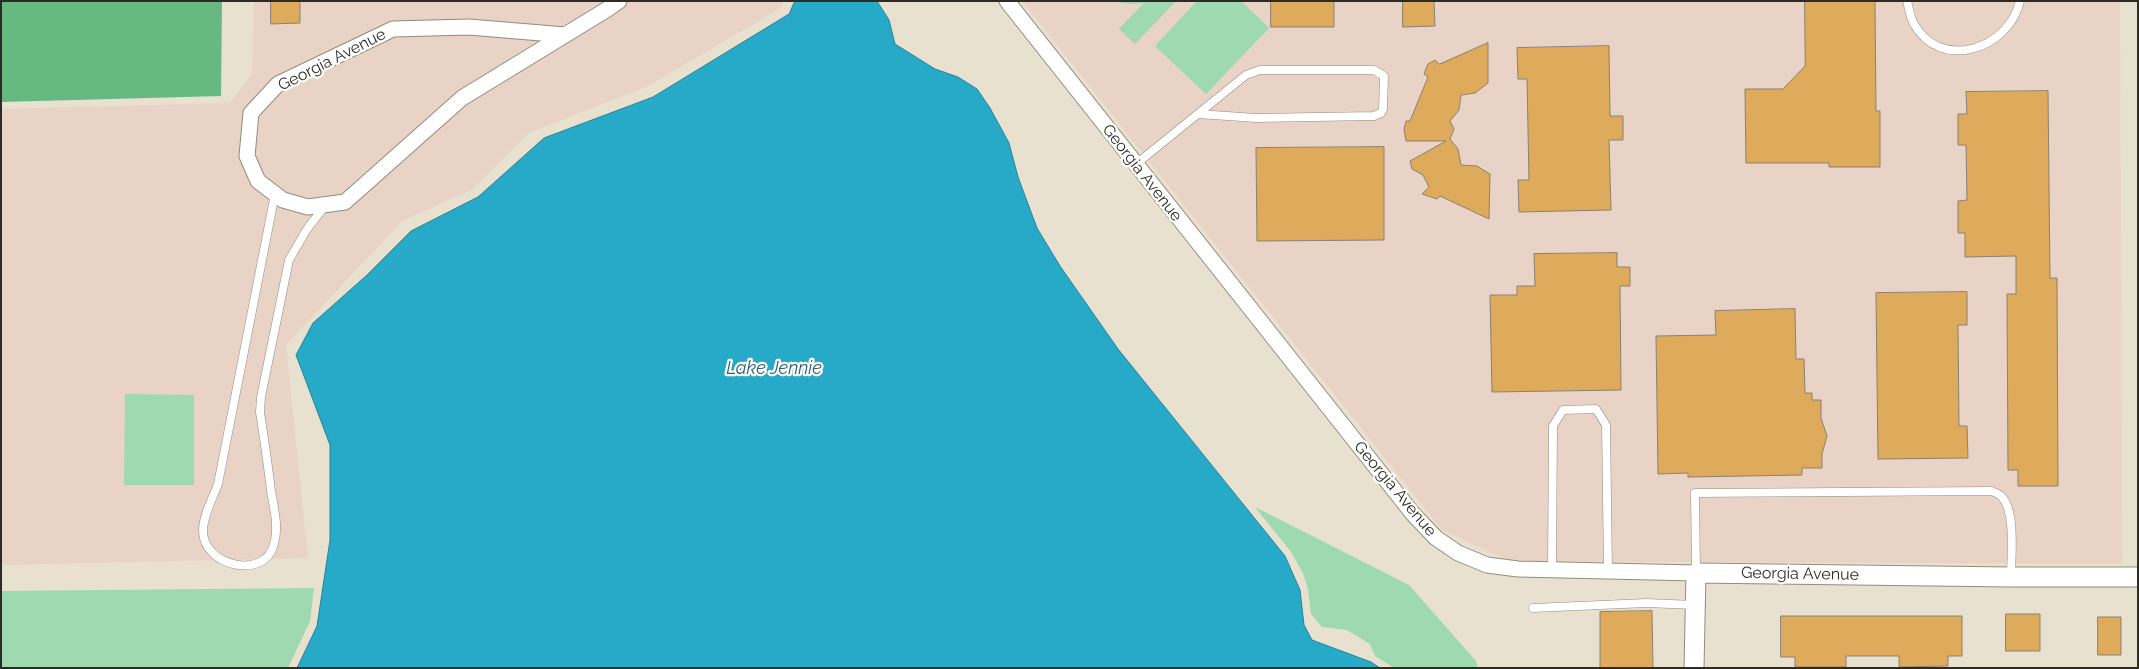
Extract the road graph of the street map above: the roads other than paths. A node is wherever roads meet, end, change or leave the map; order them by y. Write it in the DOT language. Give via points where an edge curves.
graph roads {
  1 [pos="618,1"];
  2 [pos="1007,1"];
  3 [pos="1907,1"];
  4 [pos="2020,1"];
  5 [pos="565,35"];
  6 [pos="1198,114"];
  7 [pos="1136,164"];
  8 [pos="275,194"];
  9 [pos="326,205"];
  10 [pos="1552,570"];
  11 [pos="1608,571"];
  12 [pos="1696,572"];
  13 [pos="2138,577"];
  14 [pos="2011,578"];
  15 [pos="1695,605"];
  16 [pos="1533,608"];
  17 [pos="1694,668"];
  1 -- 5 [label="street, Georgia Avenue"];
  2 -- 7 [label="street, Georgia Avenue"];
  3 -- 4 [label="lane" via="1914,24 1928,41 1950,51 1977,49 2000,35 2018,12"];
  5 -- 8 [label="street, Georgia Avenue" via="469,27 393,29 278,84 251,113 247,156 258,182"];
  5 -- 9 [label="street, Georgia Avenue" via="462,98 345,202"];
  6 -- 6 [label="lane" via="1246,75 1260,70 1374,70 1384,76 1383,109 1374,116 1256,118"];
  6 -- 7 [label="lane"];
  7 -- 10 [label="street, Georgia Avenue" via="1413,514 1436,538 1458,553 1487,565"];
  8 -- 9 [label="street, Georgia Avenue" via="283,200 308,207"];
  8 -- 9 [label="lane" via="218,484 203,530 208,549 223,561 235,564 258,563 271,553 274,545 275,514 261,397 289,260"];
  10 -- 11 [label="street, Georgia Avenue"];
  10 -- 11 [label="lane" via="1553,426 1563,410 1596,409 1606,425"];
  11 -- 12 [label="street, Georgia Avenue"];
  12 -- 14 [label="street, Georgia Avenue"];
  12 -- 14 [label="lane" via="1694,493 1992,491 2002,496 2008,507"];
  12 -- 15 [label="street"];
  13 -- 14 [label="street, Georgia Avenue"];
  15 -- 16 [label="lane" via="1646,603"];
  15 -- 17 [label="street"];
}
